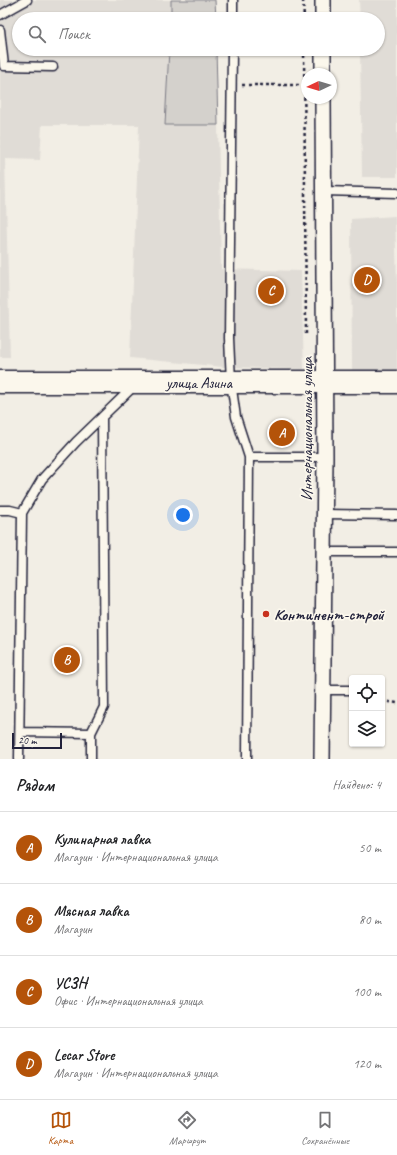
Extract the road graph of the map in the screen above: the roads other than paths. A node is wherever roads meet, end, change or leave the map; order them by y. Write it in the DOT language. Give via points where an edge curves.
graph roads {
  1 [pos="27,0"];
  2 [pos="233,0"];
  3 [pos="323,0"];
  4 [pos="233,12"];
  5 [pos="323,12"];
  6 [pos="0,15"];
  7 [pos="0,30"];
  8 [pos="232,56"];
  9 [pos="323,56"];
  10 [pos="53,67"];
  11 [pos="323,68"];
  12 [pos="323,104"];
  13 [pos="324,191"];
  14 [pos="397,193"];
  15 [pos="0,382"];
  16 [pos="137,382"];
  17 [pos="231,382"];
  18 [pos="325,382"];
  19 [pos="397,382"];
  20 [pos="102,417"];
  21 [pos="249,457"];
  22 [pos="325,457"];
  23 [pos="0,510"];
  24 [pos="22,512"];
  25 [pos="324,514"];
  26 [pos="397,515"];
  27 [pos="324,552"];
  28 [pos="397,552"];
  29 [pos="323,690"];
  30 [pos="349,690"];
  31 [pos="20,732"];
  32 [pos="91,733"];
  33 [pos="19,759"];
  34 [pos="91,759"];
  35 [pos="247,759"];
  36 [pos="322,759"];
  1 -- 6 [label="lane"];
  2 -- 4 [label="lane"];
  3 -- 5 [label="street"];
  7 -- 10 [label="lane" via="4,66"];
  8 -- 17 [label="lane" via="229,338"];
  9 -- 11 [label="street"];
  12 -- 13 [label="street, Интернациональная улица"];
  13 -- 14 [label="lane"];
  13 -- 18 [label="street, Интернациональная улица"];
  15 -- 16 [label="main road, улица Азина"];
  16 -- 17 [label="main road, улица Азина"];
  16 -- 20 [label="lane"];
  17 -- 18 [label="main road, улица Азина"];
  17 -- 21 [label="lane" via="236,417"];
  18 -- 19 [label="main road, улица Азина"];
  18 -- 22 [label="street, Интернациональная улица"];
  20 -- 24 [label="lane" via="42,479"];
  20 -- 32 [label="lane" via="104,707"];
  21 -- 22 [label="lane"];
  21 -- 35 [label="lane"];
  22 -- 25 [label="street, Интернациональная улица"];
  23 -- 24 [label="lane"];
  24 -- 31 [label="lane"];
  25 -- 26 [label="lane"];
  25 -- 27 [label="street, Интернациональная улица"];
  27 -- 28 [label="lane"];
  27 -- 29 [label="street, Интернациональная улица"];
  29 -- 30 [label="lane"];
  29 -- 36 [label="street, Интернациональная улица"];
  31 -- 32 [label="lane"];
  31 -- 33 [label="lane"];
  32 -- 34 [label="lane"];
}
